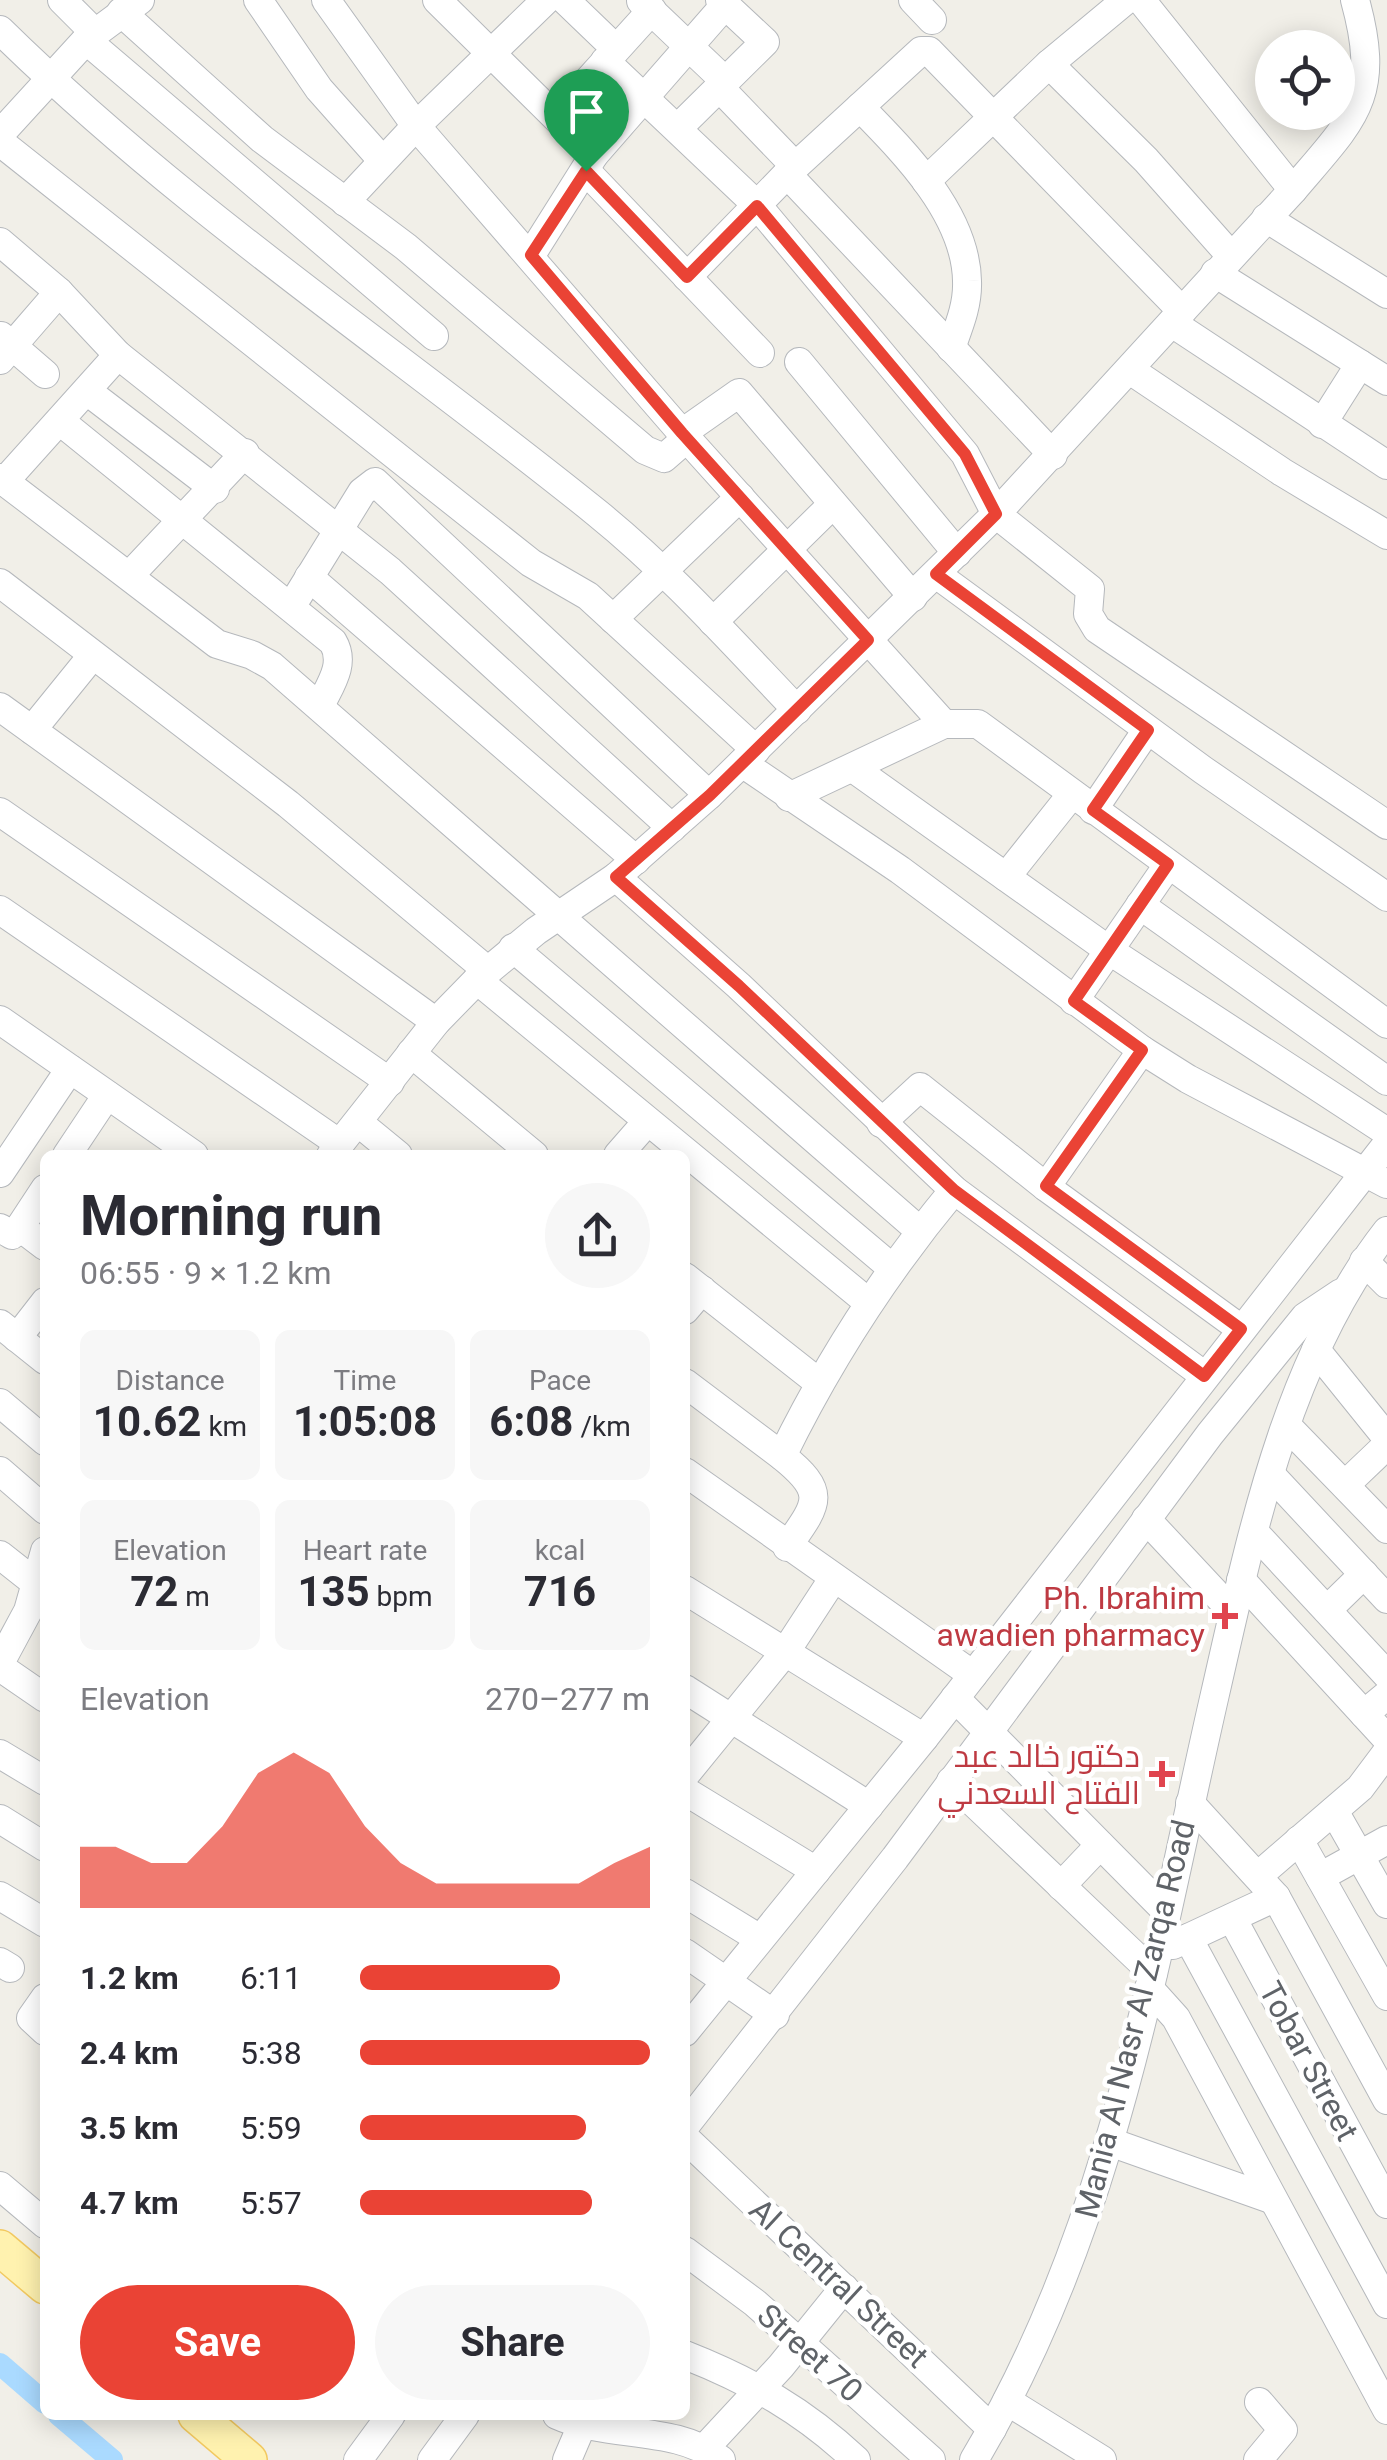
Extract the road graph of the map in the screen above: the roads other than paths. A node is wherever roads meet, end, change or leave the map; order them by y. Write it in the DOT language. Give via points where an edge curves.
graph roads {
  1 [pos="62,0"];
  2 [pos="258,0"];
  3 [pos="326,0"];
  4 [pos="436,0"];
  5 [pos="546,0"];
  6 [pos="565,0"];
  7 [pos="1126,0"];
  8 [pos="1140,0"];
  9 [pos="1355,0"];
  10 [pos="723,2"];
  11 [pos="646,5"];
  12 [pos="131,6"];
  13 [pos="0,30"];
  14 [pos="90,36"];
  15 [pos="692,46"];
  16 [pos="492,54"];
  17 [pos="611,55"];
  18 [pos="1049,64"];
  19 [pos="49,77"];
  20 [pos="722,84"];
  21 [pos="646,98"];
  22 [pos="860,107"];
  23 [pos="557,116"];
  24 [pos="992,118"];
  25 [pos="416,126"];
  26 [pos="678,128"];
  27 [pos="0,138"];
  28 [pos="382,160"];
  29 [pos="590,163"];
  30 [pos="791,170"];
  31 [pos="926,181"];
  32 [pos="1294,190"];
  33 [pos="345,202"];
  34 [pos="757,206"];
  35 [pos="1266,218"];
  36 [pos="0,242"];
  37 [pos="531,255"];
  38 [pos="1223,265"];
  39 [pos="687,277"];
  40 [pos="59,292"];
  41 [pos="1387,294"];
  42 [pos="1177,317"];
  43 [pos="434,336"];
  44 [pos="4,347"];
  45 [pos="951,348"];
  46 [pos="760,353"];
  47 [pos="118,354"];
  48 [pos="799,362"];
  49 [pos="1360,364"];
  50 [pos="1130,370"];
  51 [pos="46,374"];
  52 [pos="1387,381"];
  53 [pos="87,391"];
  54 [pos="60,421"];
  55 [pos="1322,424"];
  56 [pos="684,436"];
  57 [pos="245,453"];
  58 [pos="1053,455"];
  59 [pos="1387,464"];
  60 [pos="2,480"];
  61 [pos="215,489"];
  62 [pos="740,497"];
  63 [pos="833,504"];
  64 [pos="996,514"];
  65 [pos="182,522"];
  66 [pos="338,528"];
  67 [pos="1387,535"];
  68 [pos="788,550"];
  69 [pos="958,553"];
  70 [pos="660,569"];
  71 [pos="130,574"];
  72 [pos="936,574"];
  73 [pos="309,577"];
  74 [pos="0,583"];
  75 [pos="913,596"];
  76 [pos="291,607"];
  77 [pos="613,619"];
  78 [pos="712,622"];
  79 [pos="868,640"];
  80 [pos="92,656"];
  81 [pos="320,706"];
  82 [pos="0,707"];
  83 [pos="796,710"];
  84 [pos="944,724"];
  85 [pos="32,730"];
  86 [pos="1148,730"];
  87 [pos="749,757"];
  88 [pos="853,768"];
  89 [pos="710,795"];
  90 [pos="789,796"];
  91 [pos="1083,802"];
  92 [pos="0,812"];
  93 [pos="1387,825"];
  94 [pos="672,828"];
  95 [pos="1168,864"];
  96 [pos="626,868"];
  97 [pos="1006,877"];
  98 [pos="1387,897"];
  99 [pos="1140,905"];
  100 [pos="0,910"];
  101 [pos="556,916"];
  102 [pos="514,948"];
  103 [pos="1110,951"];
  104 [pos="483,975"];
  105 [pos="1074,1001"];
  106 [pos="0,1020"];
  107 [pos="436,1022"];
  108 [pos="1387,1024"];
  109 [pos="1142,1050"];
  110 [pos="411,1053"];
  111 [pos="70,1068"];
  112 [pos="1387,1081"];
  113 [pos="390,1082"];
  114 [pos="107,1094"];
  115 [pos="646,1122"];
  116 [pos="881,1123"];
  117 [pos="1387,1132"];
  118 [pos="343,1141"];
  119 [pos="1387,1144"];
  120 [pos="75,1150"];
  121 [pos="187,1150"];
  122 [pos="378,1150"];
  123 [pos="528,1150"];
  124 [pos="622,1150"];
  125 [pos="680,1150"];
  126 [pos="690,1158"];
  127 [pos="0,1172"];
  128 [pos="1376,1178"];
  129 [pos="1046,1186"];
  130 [pos="954,1190"];
  131 [pos="40,1194"];
  132 [pos="10,1227"];
  133 [pos="920,1231"];
  134 [pos="1387,1231"];
  135 [pos="40,1243"];
  136 [pos="1364,1261"];
  137 [pos="892,1268"];
  138 [pos="1387,1284"];
  139 [pos="691,1292"];
  140 [pos="1342,1292"];
  141 [pos="868,1303"];
  142 [pos="40,1306"];
  143 [pos="1241,1329"];
  144 [pos="9,1331"];
  145 [pos="1316,1350"];
  146 [pos="40,1356"];
  147 [pos="1204,1376"];
  148 [pos="818,1382"];
  149 [pos="690,1387"];
  150 [pos="0,1404"];
  151 [pos="1288,1427"];
  152 [pos="40,1437"];
  153 [pos="1387,1441"];
  154 [pos="782,1456"];
  155 [pos="0,1471"];
  156 [pos="690,1476"];
  157 [pos="1272,1476"];
  158 [pos="1345,1486"];
  159 [pos="40,1506"];
  160 [pos="1146,1518"];
  161 [pos="1387,1529"];
  162 [pos="1255,1533"];
  163 [pos="787,1547"];
  164 [pos="0,1555"];
  165 [pos="40,1565"];
  166 [pos="1364,1574"];
  167 [pos="833,1579"];
  168 [pos="1241,1580"];
  169 [pos="34,1581"];
  170 [pos="690,1593"];
  171 [pos="1387,1598"];
  172 [pos="1327,1610"];
  173 [pos="1233,1612"];
  174 [pos="36,1617"];
  175 [pos="786,1651"];
  176 [pos="0,1665"];
  177 [pos="1387,1675"];
  178 [pos="972,1676"];
  179 [pos="690,1692"];
  180 [pos="40,1694"];
  181 [pos="1387,1695"];
  182 [pos="955,1698"];
  183 [pos="1364,1714"];
  184 [pos="730,1717"];
  185 [pos="988,1732"];
  186 [pos="924,1738"];
  187 [pos="1387,1740"];
  188 [pos="0,1754"];
  189 [pos="690,1769"];
  190 [pos="1383,1770"];
  191 [pos="40,1778"];
  192 [pos="951,1782"];
  193 [pos="690,1794"];
  194 [pos="1190,1802"];
  195 [pos="869,1806"];
  196 [pos="1334,1810"];
  197 [pos="0,1819"];
  198 [pos="1298,1840"];
  199 [pos="1387,1840"];
  200 [pos="40,1844"];
  201 [pos="1100,1845"];
  202 [pos="1359,1855"];
  203 [pos="816,1871"];
  204 [pos="1320,1877"];
  205 [pos="1061,1886"];
  206 [pos="1267,1886"];
  207 [pos="0,1896"];
  208 [pos="690,1897"];
  209 [pos="1387,1904"];
  210 [pos="1166,1911"];
  211 [pos="1232,1918"];
  212 [pos="40,1920"];
  213 [pos="1188,1938"];
  214 [pos="760,1939"];
  215 [pos="690,1956"];
  216 [pos="1153,1971"];
  217 [pos="728,1980"];
  218 [pos="1387,1996"];
  219 [pos="40,2005"];
  220 [pos="775,2015"];
  221 [pos="690,2016"];
  222 [pos="40,2026"];
  223 [pos="1387,2100"];
  224 [pos="690,2120"];
  225 [pos="1110,2142"];
  226 [pos="690,2143"];
  227 [pos="0,2186"];
  228 [pos="1271,2199"];
  229 [pos="1387,2204"];
  230 [pos="40,2220"];
  231 [pos="0,2248"];
  232 [pos="690,2255"];
  233 [pos="40,2282"];
  234 [pos="844,2288"];
  235 [pos="1387,2304"];
  236 [pos="800,2344"];
  237 [pos="690,2357"];
  238 [pos="762,2388"];
  239 [pos="1008,2402"];
  240 [pos="1259,2402"];
  241 [pos="1387,2410"];
  242 [pos="208,2420"];
  243 [pos="388,2420"];
  244 [pos="462,2420"];
  245 [pos="570,2420"];
  246 [pos="992,2429"];
  247 [pos="692,2452"];
  248 [pos="362,2458"];
  249 [pos="248,2460"];
  250 [pos="432,2460"];
  251 [pos="568,2460"];
  252 [pos="856,2460"];
  253 [pos="931,2460"];
  254 [pos="974,2460"];
  255 [pos="1102,2460"];
  256 [pos="1258,2460"];
  1 -- 14 [label="street"];
  2 -- 28 [label="street" via="319,89"];
  3 -- 25 [label="street"];
  4 -- 16 [label="street"];
  5 -- 16 [label="street"];
  6 -- 17 [label="street"];
  7 -- 18 [label="street"];
  8 -- 32 [label="street"];
  9 -- 32 [label="street" via="1368,75 1362,100"];
  10 -- 15 [label="street"];
  10 -- 20 [label="street" via="765,42"];
  11 -- 15 [label="street"];
  11 -- 17 [label="street"];
  12 -- 14 [label="street"];
  12 -- 33 [label="street" via="262,140"];
  13 -- 19 [label="street"];
  14 -- 19 [label="street"];
  14 -- 43 [label="street"];
  15 -- 20 [label="street"];
  15 -- 21 [label="street"];
  16 -- 23 [label="street"];
  16 -- 25 [label="street"];
  17 -- 21 [label="street"];
  17 -- 23 [label="street"];
  18 -- 24 [label="street"];
  18 -- 38 [label="street" via="1146,160"];
  19 -- 27 [label="street"];
  19 -- 70 [label="street" via="194,201"];
  20 -- 26 [label="street"];
  20 -- 30 [label="street"];
  21 -- 26 [label="street"];
  21 -- 29 [label="street"];
  22 -- 24 [label="street" via="922,50"];
  22 -- 30 [label="street"];
  22 -- 31 [label="street"];
  23 -- 29 [label="street"];
  24 -- 31 [label="street"];
  24 -- 42 [label="street"];
  25 -- 28 [label="street"];
  25 -- 37 [label="street"];
  26 -- 34 [label="street"];
  27 -- 77 [label="street" via="531,563 558,575"];
  28 -- 33 [label="street"];
  29 -- 37 [label="street"];
  29 -- 39 [label="street"];
  30 -- 34 [label="street"];
  30 -- 45 [label="street"];
  31 -- 45 [label="street" via="955,235 968,278"];
  32 -- 35 [label="street"];
  33 -- 56 [label="street" via="645,450 664,458"];
  34 -- 39 [label="street"];
  34 -- 64 [label="street" via="965,454"];
  35 -- 38 [label="street"];
  35 -- 41 [label="street"];
  36 -- 40 [label="street"];
  37 -- 56 [label="street"];
  38 -- 42 [label="street"];
  38 -- 49 [label="street"];
  39 -- 46 [label="street"];
  40 -- 44 [label="street"];
  40 -- 47 [label="street"];
  42 -- 50 [label="street"];
  42 -- 55 [label="street"];
  44 -- 51 [label="street"];
  45 -- 58 [label="street"];
  47 -- 53 [label="street"];
  47 -- 57 [label="street"];
  48 -- 69 [label="street"];
  49 -- 52 [label="street"];
  49 -- 55 [label="street"];
  50 -- 58 [label="street"];
  50 -- 67 [label="street"];
  53 -- 54 [label="street"];
  53 -- 61 [label="street"];
  54 -- 60 [label="street"];
  54 -- 65 [label="street"];
  55 -- 59 [label="street"];
  56 -- 62 [label="street"];
  56 -- 63 [label="street" via="739,393"];
  57 -- 61 [label="street"];
  57 -- 66 [label="street"];
  58 -- 64 [label="street"];
  60 -- 71 [label="street"];
  61 -- 65 [label="street"];
  62 -- 68 [label="street"];
  62 -- 70 [label="street"];
  63 -- 68 [label="street"];
  63 -- 75 [label="street"];
  64 -- 69 [label="street"];
  64 -- 93 [label="street" via="1090,589 1088,614 1097,629"];
  65 -- 71 [label="street"];
  65 -- 76 [label="street"];
  66 -- 73 [label="street"];
  66 -- 89 [label="street" via="374,482"];
  66 -- 94 [label="street"];
  68 -- 78 [label="street"];
  68 -- 79 [label="street"];
  69 -- 72 [label="street"];
  70 -- 77 [label="street"];
  70 -- 78 [label="street"];
  71 -- 81 [label="street" via="217,644 262,660"];
  72 -- 75 [label="street"];
  72 -- 86 [label="street"];
  73 -- 76 [label="street"];
  73 -- 96 [label="street"];
  74 -- 80 [label="street"];
  75 -- 79 [label="street"];
  76 -- 81 [label="street" via="339,652 339,668"];
  77 -- 87 [label="street"];
  78 -- 83 [label="street"];
  79 -- 83 [label="street"];
  79 -- 84 [label="street"];
  80 -- 85 [label="street"];
  80 -- 104 [label="street" via="288,804"];
  81 -- 101 [label="street"];
  82 -- 85 [label="street"];
  83 -- 87 [label="street"];
  84 -- 88 [label="street"];
  84 -- 91 [label="street" via="978,724"];
  85 -- 107 [label="street"];
  86 -- 91 [label="street"];
  86 -- 98 [label="street"];
  87 -- 89 [label="street"];
  87 -- 90 [label="street"];
  88 -- 90 [label="street"];
  88 -- 97 [label="street"];
  89 -- 94 [label="street"];
  90 -- 105 [label="street"];
  91 -- 95 [label="street"];
  91 -- 97 [label="street"];
  92 -- 113 [label="street"];
  94 -- 96 [label="street"];
  95 -- 99 [label="street"];
  95 -- 108 [label="street"];
  96 -- 101 [label="street"];
  96 -- 116 [label="street"];
  97 -- 103 [label="street"];
  99 -- 103 [label="street"];
  99 -- 112 [label="street"];
  100 -- 118 [label="street"];
  101 -- 102 [label="street"];
  101 -- 133 [label="street"];
  102 -- 104 [label="street"];
  102 -- 137 [label="street"];
  103 -- 105 [label="street"];
  103 -- 117 [label="street"];
  104 -- 107 [label="street"];
  104 -- 115 [label="street"];
  105 -- 109 [label="street"];
  106 -- 111 [label="street"];
  107 -- 110 [label="street"];
  109 -- 128 [label="street"];
  109 -- 129 [label="street"];
  110 -- 113 [label="street"];
  110 -- 123 [label="street"];
  111 -- 114 [label="street"];
  111 -- 127 [label="street"];
  113 -- 118 [label="street"];
  114 -- 120 [label="street"];
  114 -- 121 [label="street"];
  115 -- 124 [label="street"];
  115 -- 125 [label="street"];
  116 -- 129 [label="street" via="920,1087"];
  116 -- 130 [label="street"];
  118 -- 122 [label="street"];
  119 -- 128 [label="street"];
  126 -- 141 [label="street"];
  128 -- 143 [label="street"];
  129 -- 143 [label="street"];
  130 -- 133 [label="street"];
  130 -- 147 [label="street"];
  131 -- 132 [label="street"];
  132 -- 135 [label="street"];
  133 -- 137 [label="street"];
  134 -- 136 [label="street, Mania Al Nasr Al Zarqa Road"];
  136 -- 138 [label="street"];
  136 -- 140 [label="street, Mania Al Nasr Al Zarqa Road"];
  137 -- 141 [label="street"];
  139 -- 148 [label="street"];
  140 -- 145 [label="street, Mania Al Nasr Al Zarqa Road"];
  140 -- 160 [label="street" via="1305,1317"];
  141 -- 148 [label="street"];
  142 -- 144 [label="street"];
  143 -- 147 [label="street"];
  144 -- 146 [label="street"];
  145 -- 151 [label="street, Mania Al Nasr Al Zarqa Road"];
  145 -- 153 [label="street"];
  147 -- 178 [label="street"];
  148 -- 154 [label="street"];
  149 -- 154 [label="street"];
  150 -- 152 [label="street"];
  151 -- 157 [label="street, Mania Al Nasr Al Zarqa Road"];
  151 -- 158 [label="street"];
  153 -- 158 [label="street"];
  154 -- 163 [label="street" via="811,1481 816,1495"];
  155 -- 159 [label="street"];
  156 -- 163 [label="street"];
  157 -- 162 [label="street, Mania Al Nasr Al Zarqa Road"];
  157 -- 166 [label="street"];
  158 -- 161 [label="street"];
  160 -- 173 [label="street"];
  160 -- 185 [label="street"];
  162 -- 168 [label="street, Mania Al Nasr Al Zarqa Road"];
  162 -- 172 [label="street"];
  163 -- 167 [label="street"];
  164 -- 169 [label="street"];
  165 -- 169 [label="street"];
  166 -- 171 [label="street"];
  166 -- 172 [label="street"];
  167 -- 175 [label="street"];
  167 -- 178 [label="street"];
  168 -- 173 [label="street, Mania Al Nasr Al Zarqa Road"];
  168 -- 183 [label="street"];
  169 -- 174 [label="street"];
  170 -- 175 [label="street"];
  172 -- 177 [label="street"];
  173 -- 194 [label="street, Mania Al Nasr Al Zarqa Road"];
  174 -- 176 [label="street"];
  175 -- 184 [label="street"];
  175 -- 186 [label="street"];
  176 -- 180 [label="street"];
  178 -- 182 [label="street"];
  179 -- 184 [label="street"];
  181 -- 183 [label="street"];
  182 -- 185 [label="street"];
  182 -- 186 [label="street"];
  183 -- 187 [label="street"];
  184 -- 189 [label="street"];
  184 -- 195 [label="street"];
  185 -- 192 [label="street"];
  185 -- 201 [label="street"];
  186 -- 195 [label="street"];
  188 -- 191 [label="street"];
  190 -- 196 [label="street"];
  192 -- 205 [label="street"];
  192 -- 220 [label="street"];
  193 -- 203 [label="street"];
  194 -- 206 [label="street"];
  194 -- 210 [label="street, Mania Al Nasr Al Zarqa Road"];
  195 -- 203 [label="street"];
  196 -- 198 [label="street"];
  196 -- 202 [label="street"];
  197 -- 200 [label="street"];
  198 -- 204 [label="street"];
  198 -- 206 [label="street"];
  199 -- 202 [label="street"];
  201 -- 205 [label="street"];
  201 -- 210 [label="street"];
  202 -- 204 [label="street"];
  202 -- 209 [label="street"];
  203 -- 214 [label="street"];
  204 -- 218 [label="street"];
  205 -- 216 [label="street"];
  206 -- 211 [label="street"];
  206 -- 223 [label="street"];
  207 -- 212 [label="street"];
  208 -- 214 [label="street"];
  210 -- 216 [label="street, Mania Al Nasr Al Zarqa Road"];
  211 -- 213 [label="street"];
  211 -- 229 [label="street, Tobar Street"];
  213 -- 216 [label="street"];
  213 -- 235 [label="street"];
  214 -- 217 [label="street"];
  215 -- 217 [label="street"];
  216 -- 225 [label="street, Mania Al Nasr Al Zarqa Road"];
  216 -- 228 [label="street"];
  217 -- 220 [label="street"];
  217 -- 221 [label="street"];
  219 -- 222 [label="street" via="31,2018"];
  220 -- 224 [label="street"];
  225 -- 228 [label="street"];
  225 -- 239 [label="street, Mania Al Nasr Al Zarqa Road" via="1066,2275"];
  226 -- 234 [label="street, Al Central Street"];
  227 -- 230 [label="street"];
  228 -- 241 [label="street"];
  231 -- 233 [label="main road"];
  232 -- 236 [label="street, Street 70"];
  234 -- 236 [label="street"];
  234 -- 246 [label="street, Al Central Street"];
  236 -- 238 [label="street"];
  236 -- 253 [label="street, Street 70"];
  237 -- 238 [label="street"];
  238 -- 247 [label="street"];
  238 -- 252 [label="street"];
  239 -- 246 [label="street, Mania Al Nasr Al Zarqa Road"];
  239 -- 255 [label="street"];
  240 -- 256 [label="street" via="1283,2430"];
  242 -- 249 [label="main road"];
  243 -- 248 [label="street"];
  244 -- 250 [label="street"];
  245 -- 247 [label="street"];
  245 -- 251 [label="street"];
  246 -- 254 [label="street, Mania Al Nasr Al Zarqa Road"];
}
